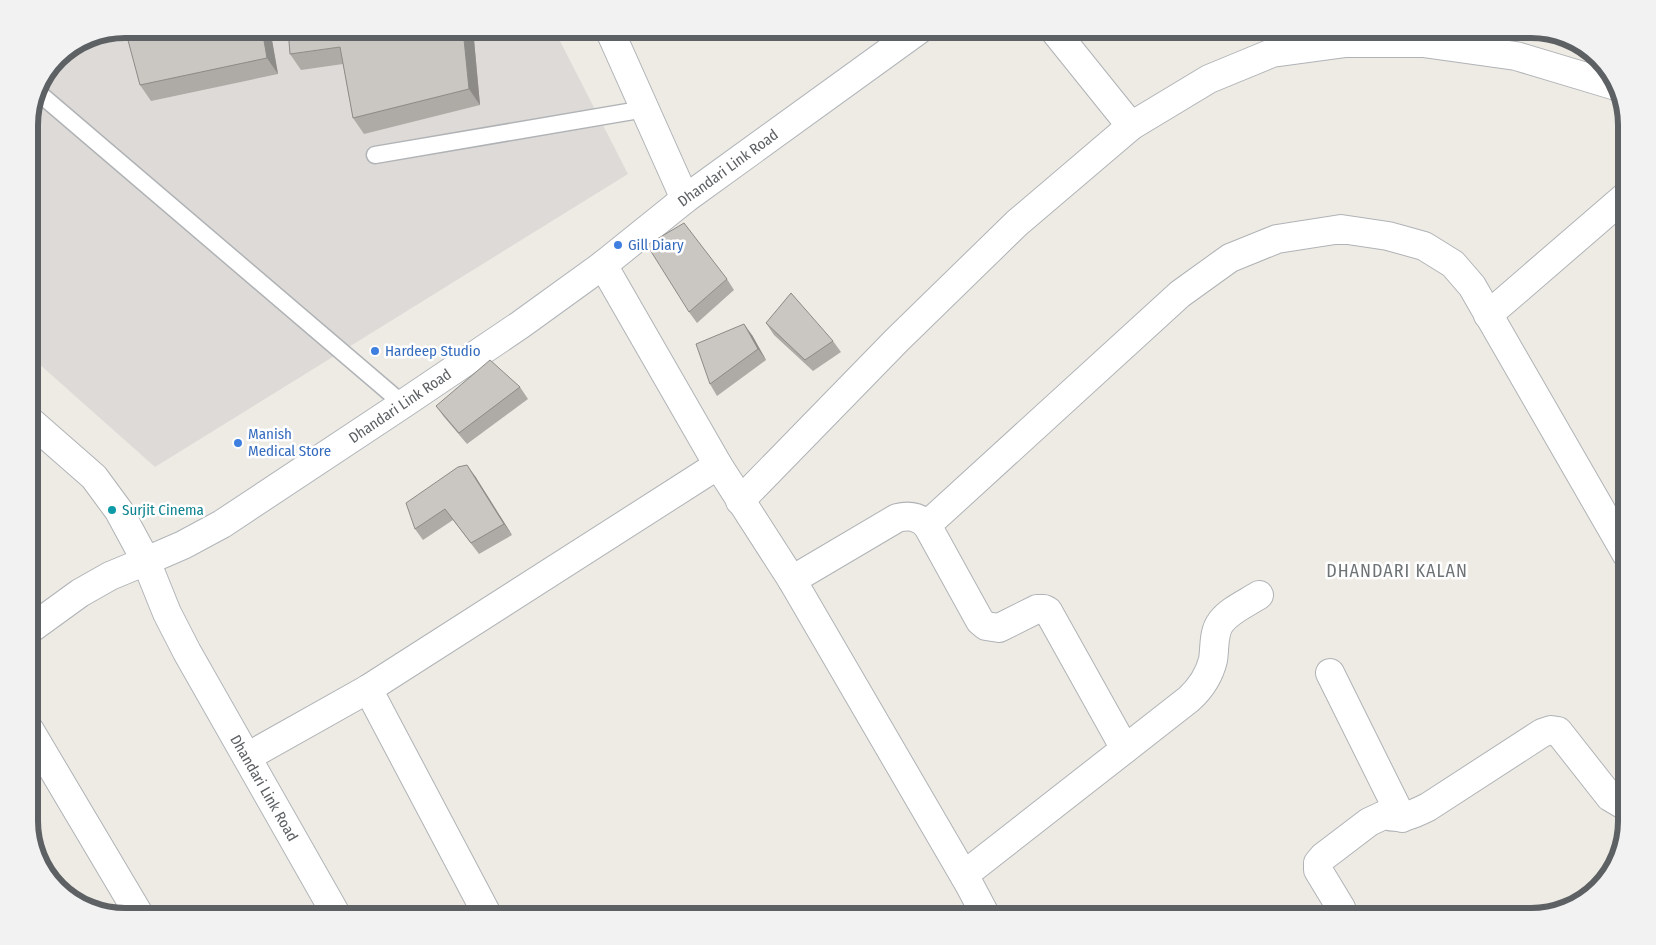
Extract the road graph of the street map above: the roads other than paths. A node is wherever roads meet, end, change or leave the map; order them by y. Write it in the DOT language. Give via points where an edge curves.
graph roads {
  1 [pos="613,38"];
  2 [pos="908,38"];
  3 [pos="1060,38"];
  4 [pos="1609,84"];
  5 [pos="42,96"];
  6 [pos="645,109"];
  7 [pos="1130,126"];
  8 [pos="375,155"];
  9 [pos="685,199"];
  10 [pos="1618,203"];
  11 [pos="603,265"];
  12 [pos="1488,315"];
  13 [pos="404,404"];
  14 [pos="38,428"];
  15 [pos="718,465"];
  16 [pos="740,501"];
  17 [pos="927,525"];
  18 [pos="1618,540"];
  19 [pos="146,561"];
  20 [pos="792,580"];
  21 [pos="1259,595"];
  22 [pos="38,621"];
  23 [pos="1330,673"];
  24 [pos="368,689"];
  25 [pos="38,746"];
  26 [pos="1125,749"];
  27 [pos="247,757"];
  28 [pos="1618,802"];
  29 [pos="1402,818"];
  30 [pos="964,875"];
  31 [pos="126,908"];
  32 [pos="332,908"];
  33 [pos="484,908"];
  34 [pos="982,908"];
  35 [pos="1341,908"];
  1 -- 6 [label="street"];
  2 -- 9 [label="street, Dhandari Link Road"];
  3 -- 7 [label="street"];
  4 -- 7 [label="street" via="1516,56 1423,43 1346,43 1272,53 1209,79"];
  5 -- 13 [label="lane"];
  6 -- 8 [label="lane"];
  6 -- 9 [label="street"];
  7 -- 16 [label="street" via="1017,223"];
  9 -- 11 [label="street, Dhandari Link Road"];
  10 -- 12 [label="street"];
  11 -- 13 [label="street, Dhandari Link Road"];
  11 -- 15 [label="street"];
  12 -- 17 [label="street" via="1472,286 1453,264 1424,246 1388,236 1340,229 1277,239 1230,258 1180,294"];
  12 -- 18 [label="street"];
  13 -- 19 [label="street, Dhandari Link Road" via="222,524"];
  14 -- 19 [label="street" via="94,477 120,510"];
  15 -- 16 [label="street"];
  15 -- 24 [label="street"];
  16 -- 20 [label="street"];
  17 -- 20 [label="street" via="913,516 896,518"];
  17 -- 26 [label="street" via="986,626 999,628 1037,609 1048,612"];
  19 -- 22 [label="street" via="110,576"];
  19 -- 27 [label="street, Dhandari Link Road" via="166,613"];
  20 -- 30 [label="street"];
  21 -- 26 [label="street" via="1220,623 1207,677 1200,688"];
  23 -- 29 [label="street"];
  24 -- 27 [label="street"];
  24 -- 33 [label="street"];
  25 -- 31 [label="street"];
  26 -- 30 [label="street"];
  27 -- 32 [label="street, Dhandari Link Road"];
  28 -- 29 [label="street" via="1610,797 1558,730 1551,730 1428,807"];
  29 -- 35 [label="street" via="1384,815 1369,822 1318,863 1318,870"];
  30 -- 34 [label="street"];
}
